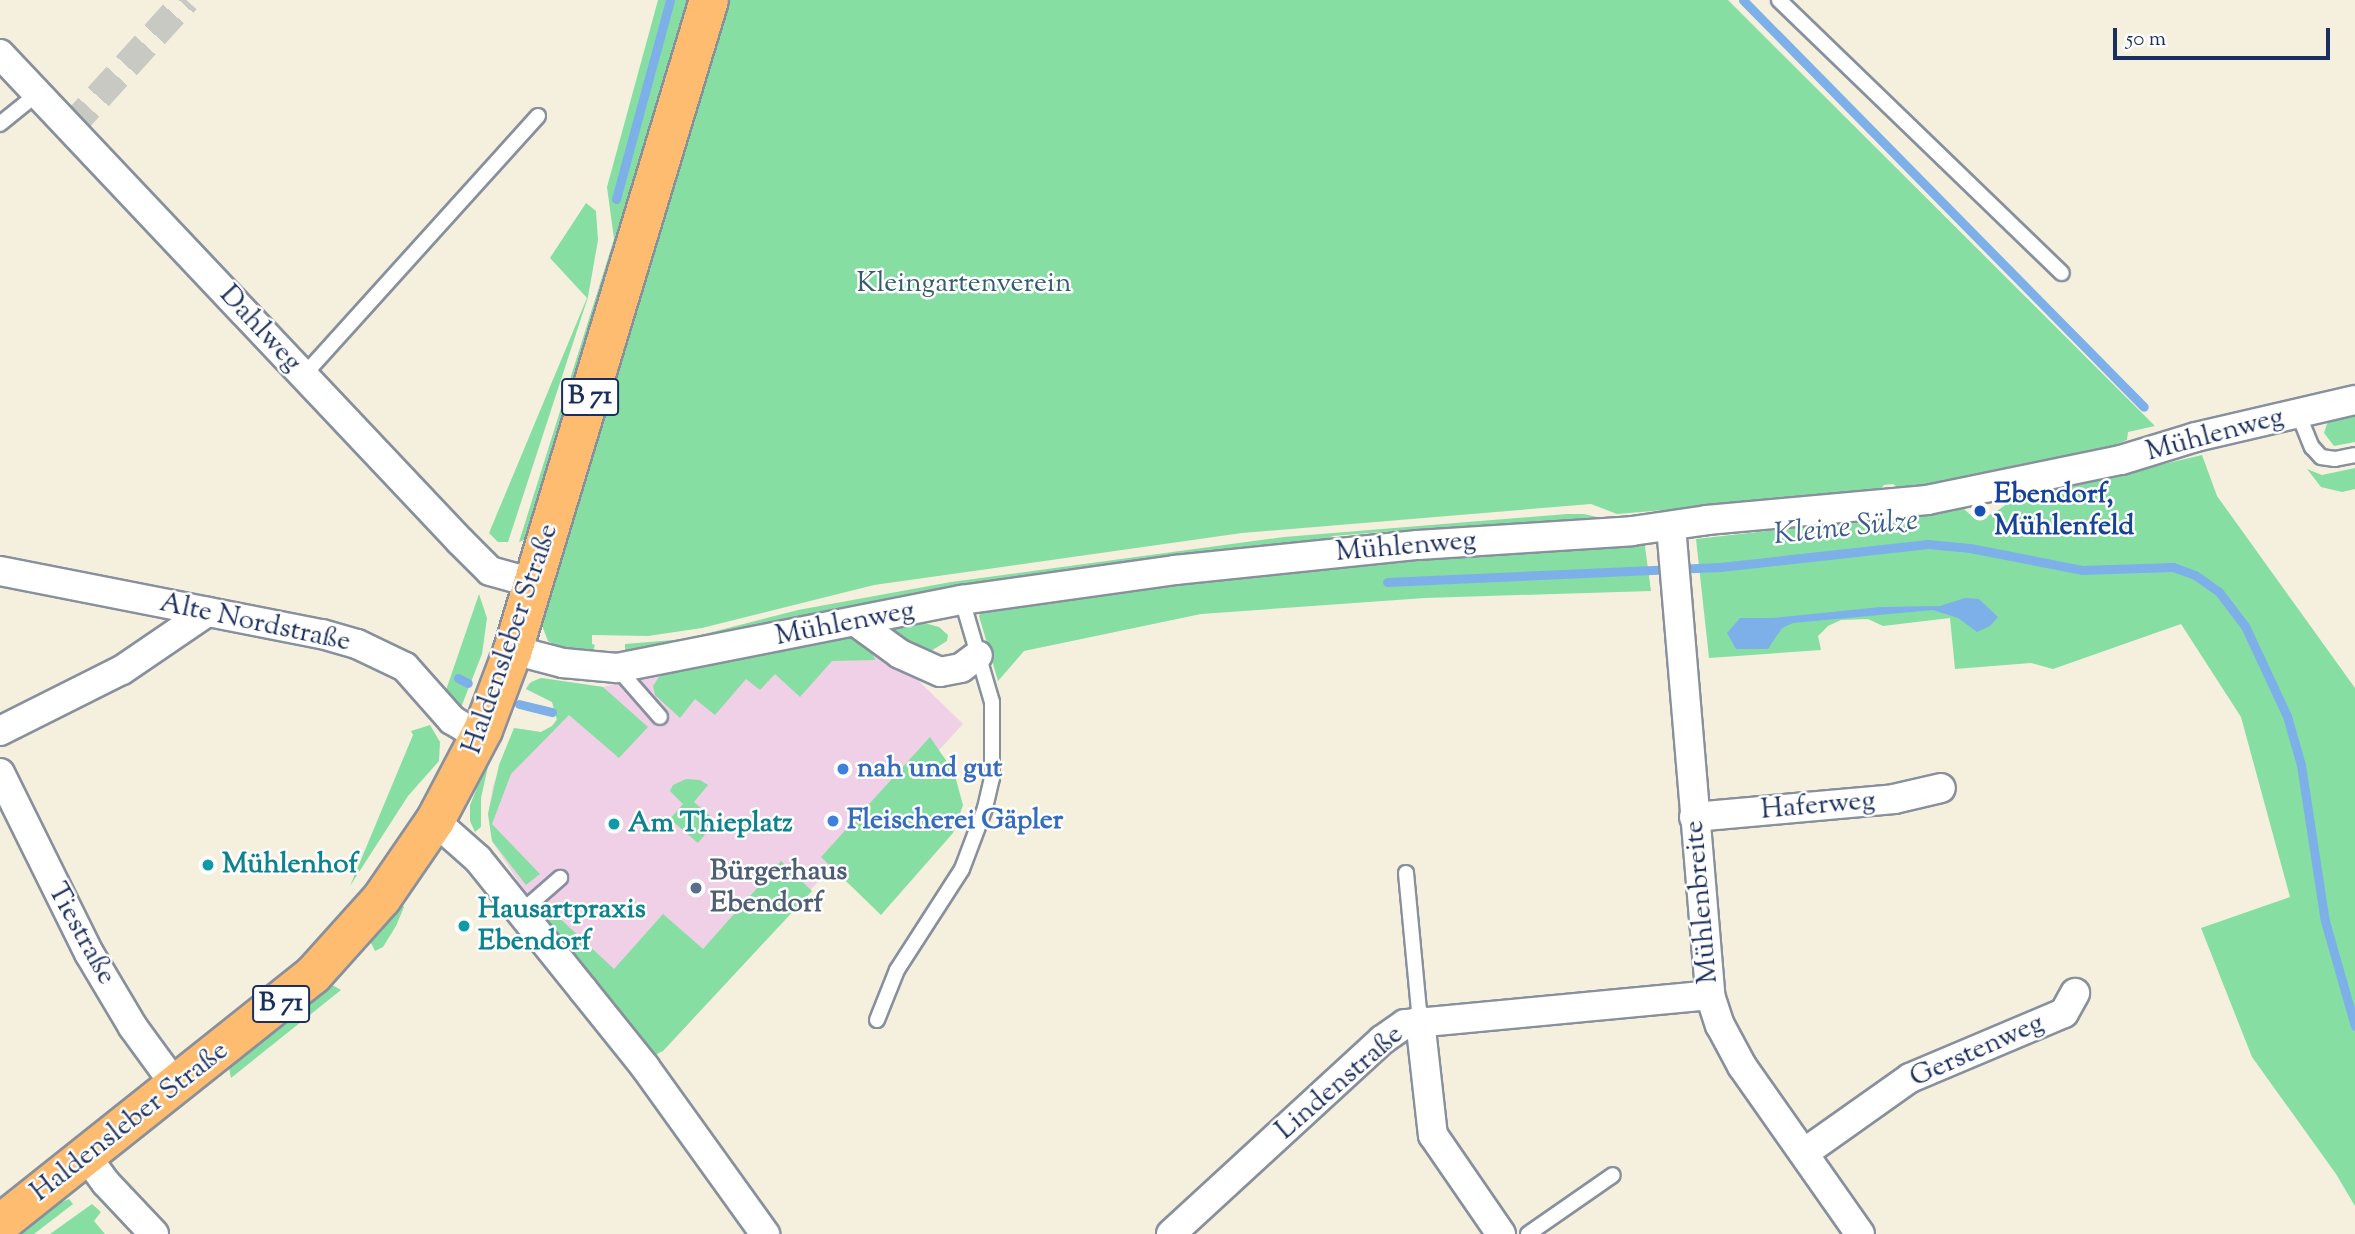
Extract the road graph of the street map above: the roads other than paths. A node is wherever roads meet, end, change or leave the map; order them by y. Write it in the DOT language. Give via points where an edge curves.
graph roads {
  1 [pos="709,0"];
  2 [pos="1779,0"];
  3 [pos="0,54"];
  4 [pos="37,94"];
  5 [pos="538,116"];
  6 [pos="0,124"];
  7 [pos="2062,273"];
  8 [pos="304,375"];
  9 [pos="2355,400"];
  10 [pos="2298,413"];
  11 [pos="2355,455"];
  12 [pos="1671,526"];
  13 [pos="0,571"];
  14 [pos="534,583"];
  15 [pos="962,600"];
  16 [pos="207,612"];
  17 [pos="856,621"];
  18 [pos="978,654"];
  19 [pos="509,661"];
  20 [pos="617,668"];
  21 [pos="660,717"];
  22 [pos="484,727"];
  23 [pos="0,731"];
  24 [pos="0,773"];
  25 [pos="1941,788"];
  26 [pos="1694,817"];
  27 [pos="435,821"];
  28 [pos="1406,873"];
  29 [pos="560,878"];
  30 [pos="521,912"];
  31 [pos="2075,993"];
  32 [pos="1710,995"];
  33 [pos="877,1020"];
  34 [pos="1420,1020"];
  35 [pos="176,1086"];
  36 [pos="1804,1153"];
  37 [pos="87,1157"];
  38 [pos="1613,1175"];
  39 [pos="0,1224"];
  40 [pos="149,1232"];
  41 [pos="765,1234"];
  42 [pos="1171,1234"];
  43 [pos="1501,1234"];
  44 [pos="1528,1234"];
  45 [pos="1860,1234"];
  1 -- 14 [label="main road, Haldensleber Straße / B 71"];
  2 -- 7 [label="lane"];
  3 -- 4 [label="street, Dahlweg"];
  4 -- 6 [label="lane"];
  4 -- 8 [label="street, Dahlweg"];
  5 -- 8 [label="lane"];
  8 -- 14 [label="street, Dahlweg" via="490,571"];
  9 -- 10 [label="street, Mühlenweg"];
  10 -- 11 [label="lane, Mühlenweg" via="2321,457 2335,460"];
  10 -- 12 [label="street, Mühlenweg" via="2121,460 1927,500"];
  12 -- 15 [label="street, Mühlenweg" via="1254,561"];
  12 -- 26 [label="street, Mühlenbreite"];
  13 -- 16 [label="street, Alte Nordstraße"];
  14 -- 19 [label="main road, Haldensleber Straße / B 71"];
  15 -- 17 [label="street, Mühlenweg"];
  15 -- 18 [label="lane"];
  16 -- 22 [label="street, Alte Nordstraße" via="322,634 382,654 405,667 452,720"];
  16 -- 23 [label="street" via="122,670"];
  17 -- 18 [label="street" via="900,654 940,672 961,668"];
  17 -- 20 [label="street, Mühlenweg"];
  18 -- 33 [label="lane" via="994,726 992,778 985,808 962,869 897,970"];
  19 -- 20 [label="street, Mühlenweg"];
  19 -- 22 [label="main road, Haldensleber Straße / B 71"];
  20 -- 21 [label="lane"];
  22 -- 27 [label="main road, Haldensleber Straße / B 71"];
  24 -- 35 [label="street, Tiestraße" via="89,953 133,1027"];
  25 -- 26 [label="street, Haferweg" via="1894,799"];
  26 -- 32 [label="street, Mühlenbreite"];
  27 -- 30 [label="street" via="471,850"];
  27 -- 35 [label="main road, Haldensleber Straße / B 71" via="382,898 313,975"];
  28 -- 34 [label="lane"];
  29 -- 30 [label="lane"];
  30 -- 41 [label="street" via="645,1067"];
  31 -- 36 [label="street, Gerstenweg" via="2064,1013 1924,1071"];
  32 -- 34 [label="street, Lindenstraße"];
  32 -- 36 [label="street, Mühlenbreite" via="1742,1066"];
  34 -- 42 [label="street, Lindenstraße" via="1382,1040"];
  34 -- 43 [label="street" via="1433,1135"];
  35 -- 37 [label="main road, Haldensleber Straße / B 71"];
  36 -- 45 [label="street, Mühlenbreite"];
  37 -- 39 [label="main road, Haldensleber Straße / B 71"];
  37 -- 40 [label="street"];
  38 -- 44 [label="lane"];
}
